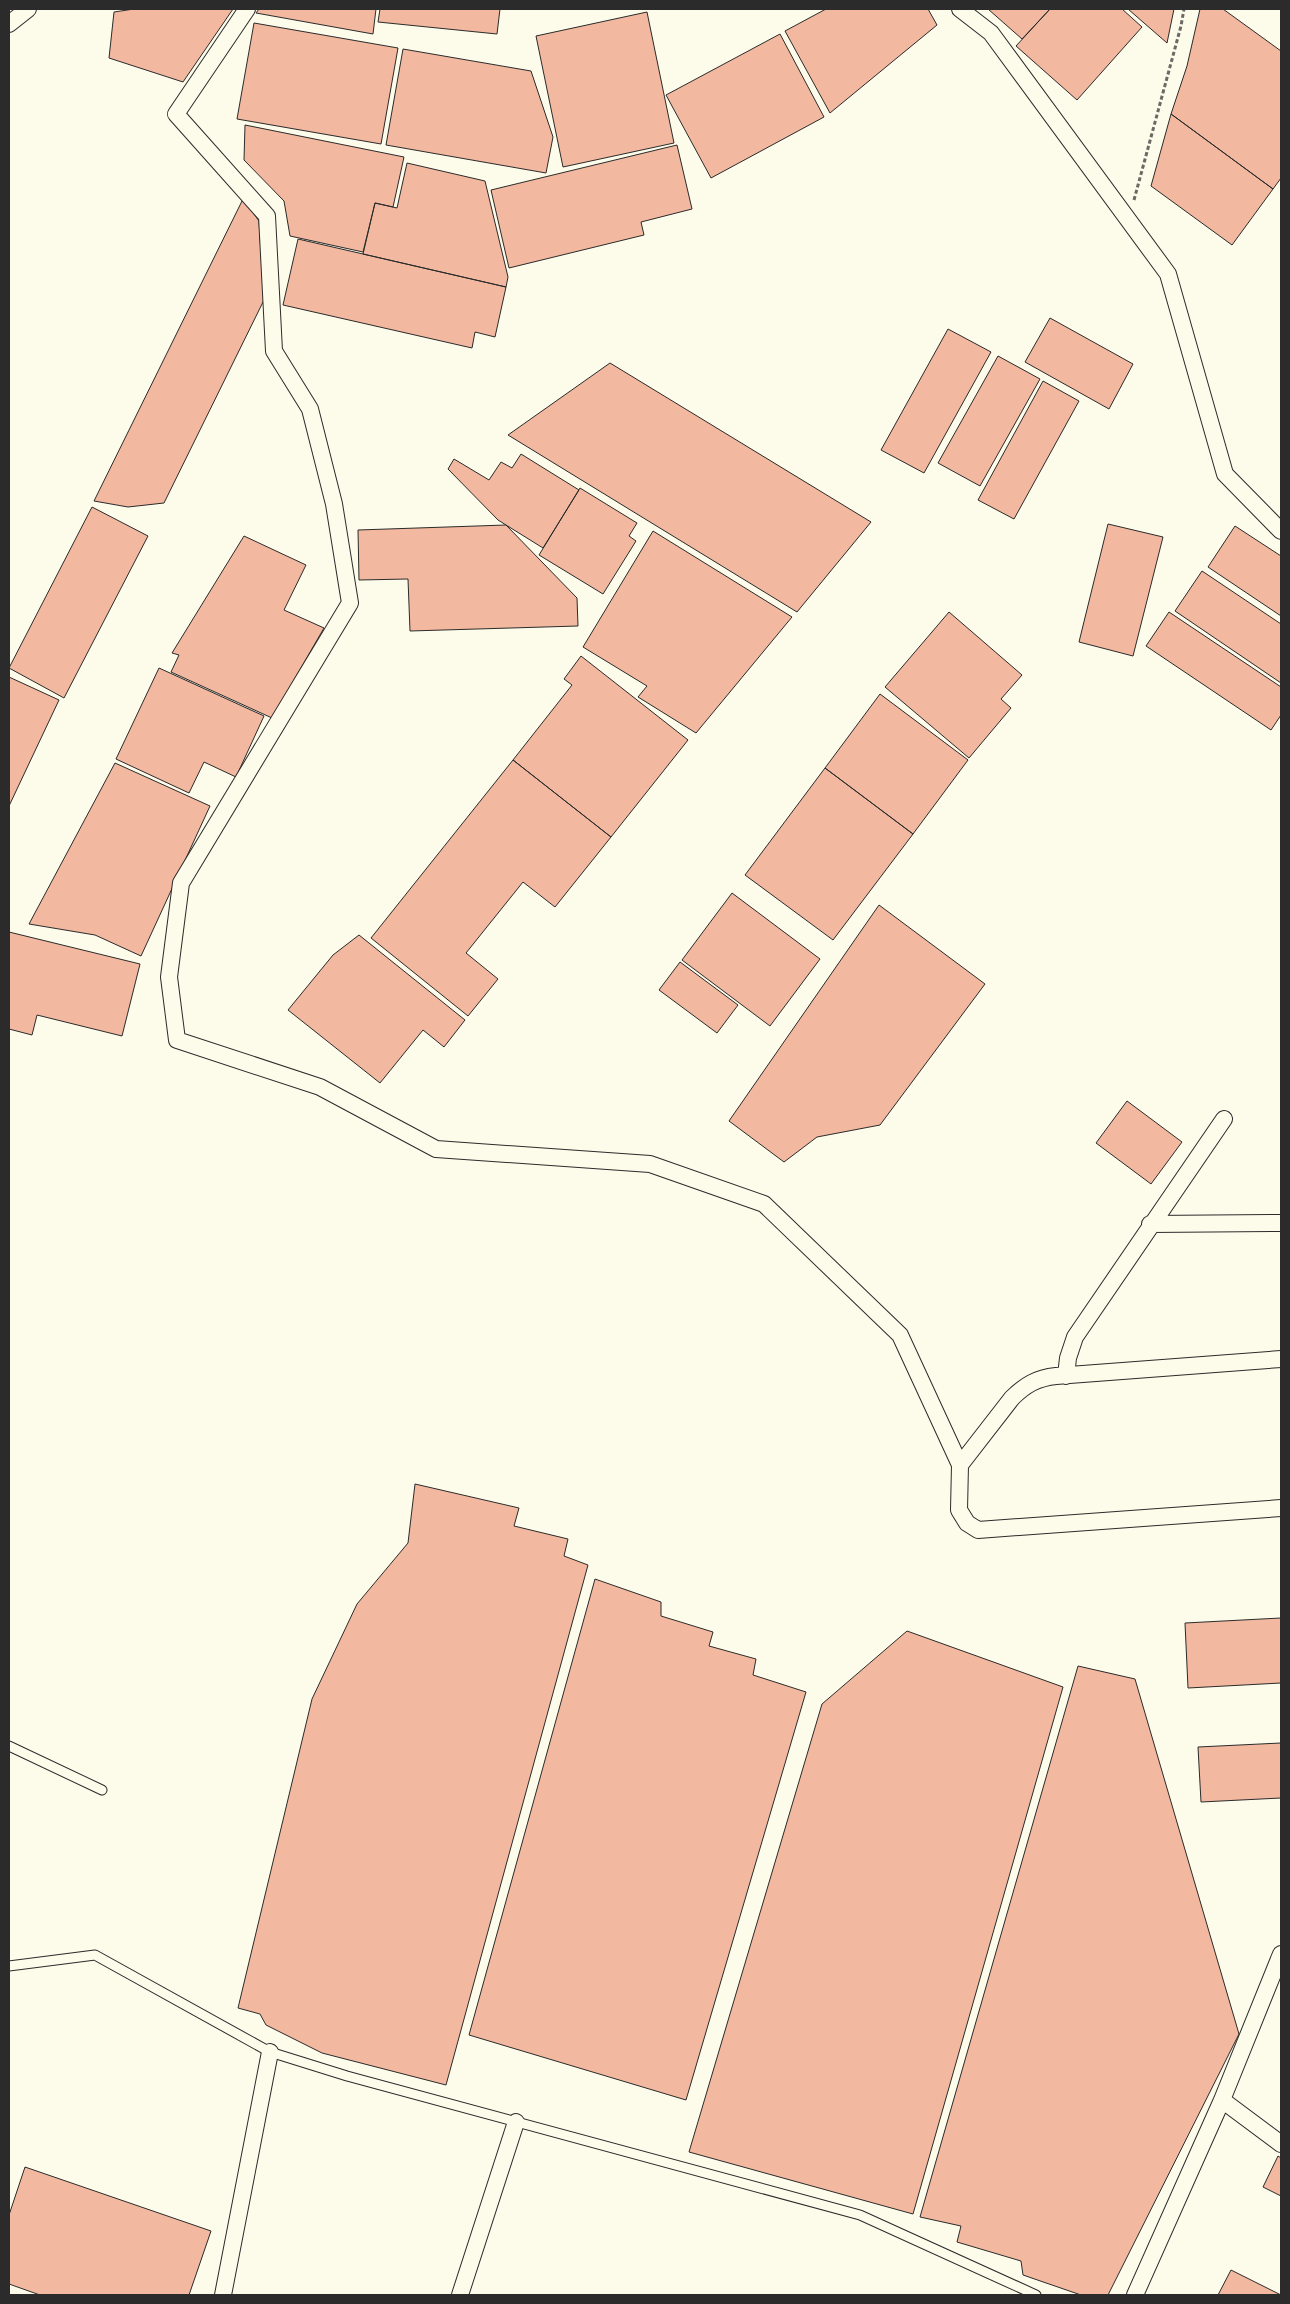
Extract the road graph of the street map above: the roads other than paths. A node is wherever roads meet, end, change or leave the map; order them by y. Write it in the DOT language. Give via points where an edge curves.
graph roads {
  1 [pos="28,9"];
  2 [pos="247,9"];
  3 [pos="960,9"];
  4 [pos="9,24"];
  5 [pos="1281,531"];
  6 [pos="1224,1119"];
  7 [pos="1281,1223"];
  8 [pos="1150,1224"];
  9 [pos="1281,1359"];
  10 [pos="1066,1376"];
  11 [pos="960,1465"];
  12 [pos="1281,1508"];
  13 [pos="9,1746"];
  14 [pos="102,1790"];
  15 [pos="1281,1954"];
  16 [pos="9,1966"];
  17 [pos="270,2052"];
  18 [pos="1222,2100"];
  19 [pos="516,2122"];
  20 [pos="1281,2144"];
  21 [pos="223,2295"];
  22 [pos="460,2295"];
  23 [pos="1036,2295"];
  24 [pos="1135,2295"];
  1 -- 4 [label="street"];
  2 -- 11 [label="street" via="176,114 267,216 274,351 310,409 334,504 350,603 181,883 169,977 177,1040 320,1087 436,1149 650,1164 764,1204 900,1335"];
  3 -- 5 [label="street" via="991,33 1168,274 1225,474"];
  6 -- 8 [label="street"];
  7 -- 8 [label="street"];
  8 -- 10 [label="street" via="1075,1337"];
  9 -- 10 [label="street"];
  10 -- 11 [label="street" via="1037,1380 1019,1390"];
  11 -- 12 [label="street" via="959,1510 978,1530"];
  13 -- 14 [label="lane"];
  15 -- 18 [label="street"];
  16 -- 17 [label="lane" via="95,1954"];
  17 -- 19 [label="lane"];
  17 -- 21 [label="street"];
  18 -- 20 [label="street"];
  18 -- 24 [label="street"];
  19 -- 22 [label="street"];
  19 -- 23 [label="lane" via="860,2215"];
}
